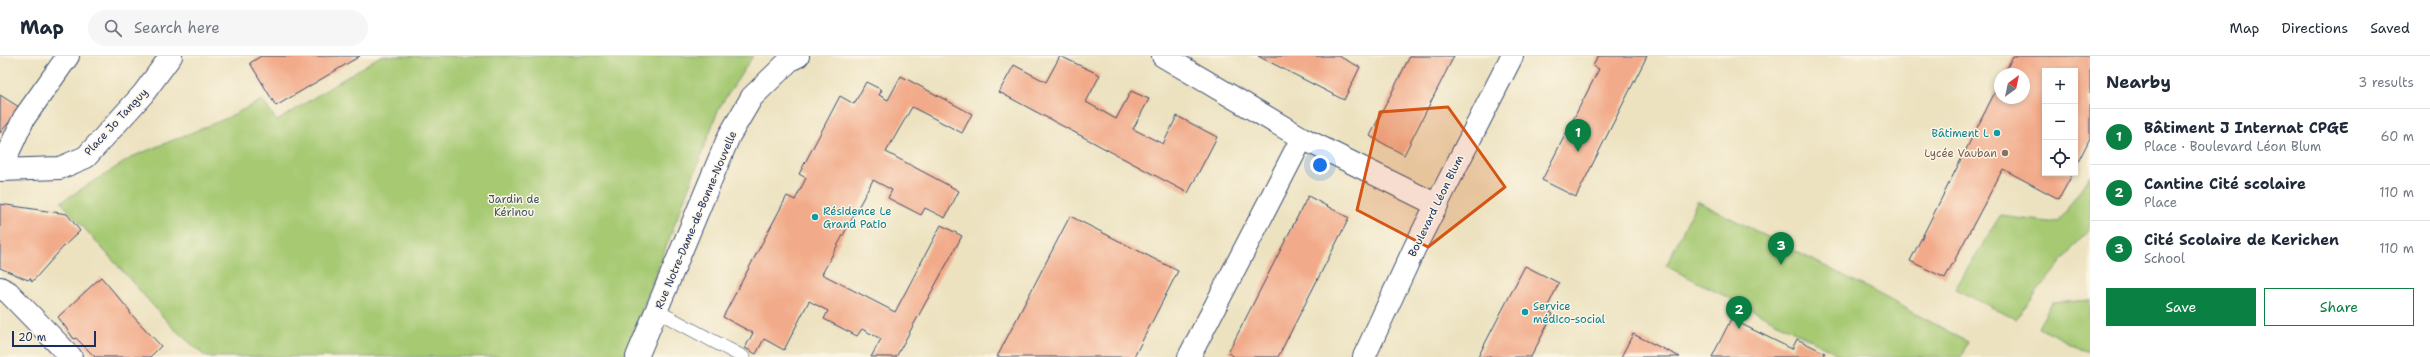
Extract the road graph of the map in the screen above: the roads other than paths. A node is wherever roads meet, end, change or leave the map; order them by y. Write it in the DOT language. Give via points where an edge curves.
graph roads {
  1 [pos="68,56"];
  2 [pos="171,56"];
  3 [pos="798,56"];
  4 [pos="1163,56"];
  5 [pos="1512,56"];
  6 [pos="1302,138"];
  7 [pos="1437,205"];
  8 [pos="0,288"];
  9 [pos="654,320"];
  10 [pos="71,357"];
  11 [pos="637,357"];
  12 [pos="743,357"];
  13 [pos="1189,357"];
  14 [pos="1364,357"];
  1 -- 2 [label="street, Place Jo Tanguy" via="24,118 0,170 60,168 86,156 143,94"];
  3 -- 9 [label="street, Rue Notre-Dame-de-Bonne-Nouvelle" via="790,60 752,97 729,136"];
  4 -- 6 [label="street"];
  5 -- 7 [label="street, Boulevard Léon Blum"];
  6 -- 7 [label="street"];
  6 -- 13 [label="street"];
  7 -- 14 [label="street, Boulevard Léon Blum"];
  8 -- 10 [label="street" via="8,292"];
  9 -- 11 [label="street, Rue Notre-Dame-de-Bonne-Nouvelle"];
  9 -- 12 [label="lane"];
}
